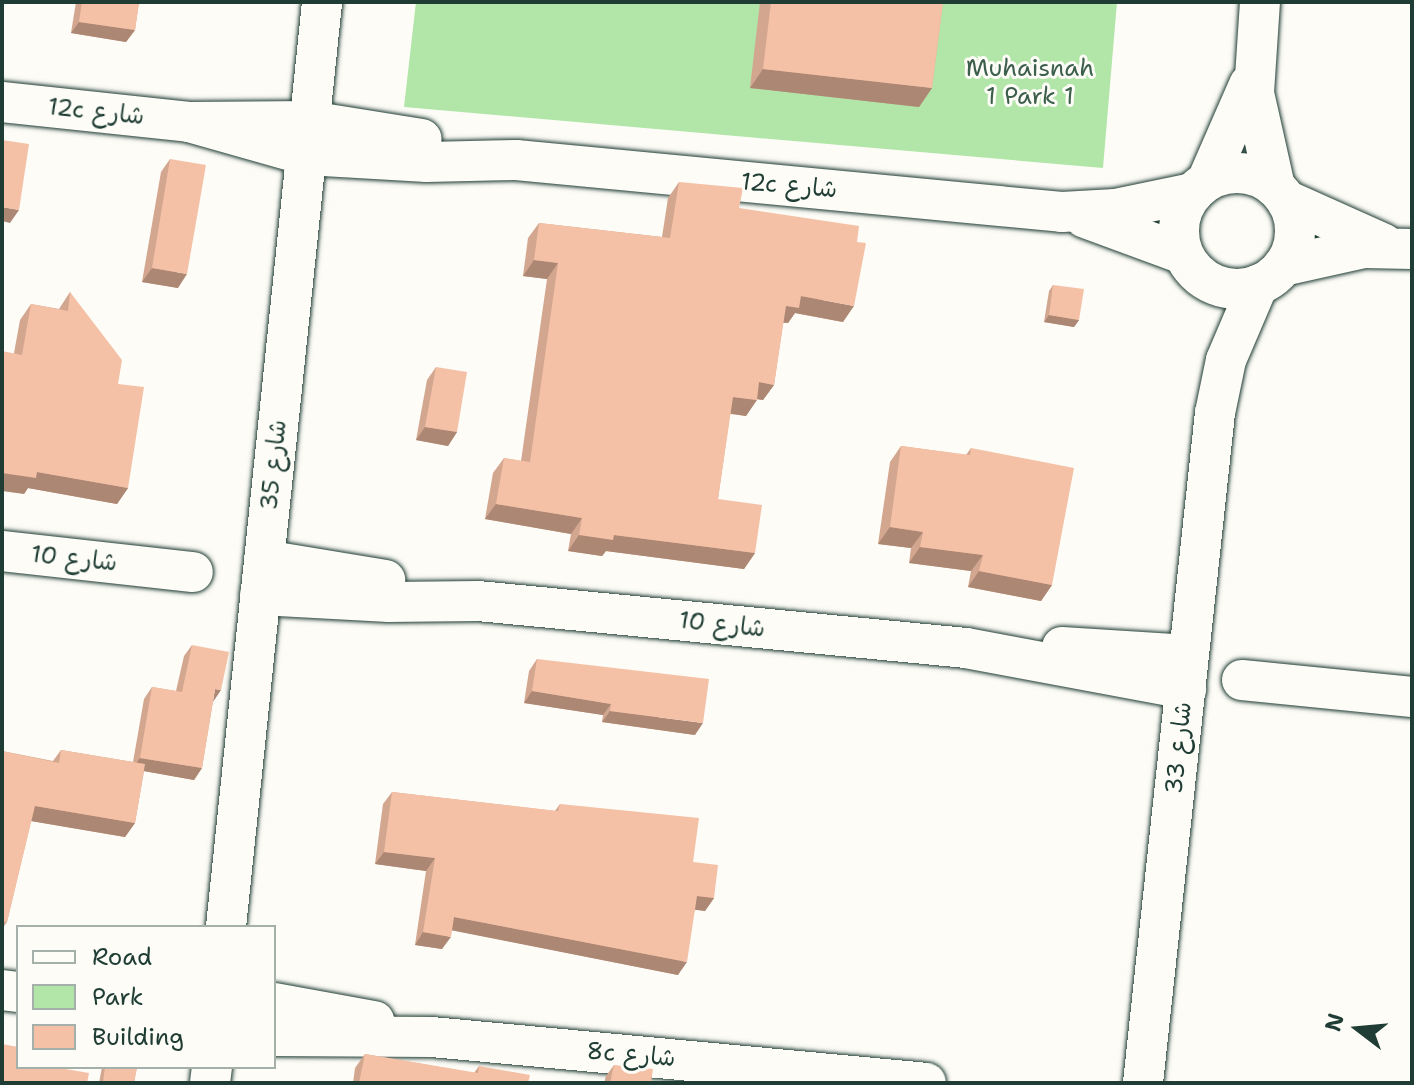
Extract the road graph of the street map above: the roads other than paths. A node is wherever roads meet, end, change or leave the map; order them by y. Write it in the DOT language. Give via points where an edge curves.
graph roads {
  1 [pos="322,2"];
  2 [pos="1260,2"];
  3 [pos="1253,70"];
  4 [pos="2,102"];
  5 [pos="308,138"];
  6 [pos="1200,187"];
  7 [pos="1280,194"];
  8 [pos="1062,212"];
  9 [pos="1402,247"];
  10 [pos="1193,266"];
  11 [pos="1270,276"];
  12 [pos="1215,413"];
  13 [pos="2,551"];
  14 [pos="193,572"];
  15 [pos="262,577"];
  16 [pos="1188,672"];
  17 [pos="1242,680"];
  18 [pos="1412,697"];
  19 [pos="226,925"];
  20 [pos="276,1003"];
  21 [pos="276,1036"];
  22 [pos="432,1037"];
  23 [pos="926,1083"];
  24 [pos="1143,1083"];
  1 -- 5 [label="street, شارع 35"];
  2 -- 3 [label="street"];
  3 -- 6 [label="street"];
  3 -- 7 [label="street" via="1260,141"];
  4 -- 5 [label="street, 12c شارع"];
  5 -- 8 [label="street, 12c شارع"];
  5 -- 15 [label="street, شارع 35"];
  6 -- 7 [label="street" via="1242,173"];
  6 -- 8 [label="street, 12c شارع" via="1115,209"];
  6 -- 10 [label="street" via="1179,233"];
  7 -- 9 [label="street"];
  7 -- 11 [label="street" via="1295,234"];
  8 -- 10 [label="street, 12c شارع" via="1112,225"];
  9 -- 11 [label="street" via="1337,251"];
  10 -- 11 [label="street" via="1220,287"];
  10 -- 12 [label="street, شارع 33" via="1215,359"];
  11 -- 12 [label="street, شارع 33" via="1226,360"];
  12 -- 16 [label="street, شارع 33"];
  13 -- 14 [label="street, شارع 10"];
  15 -- 16 [label="street, شارع 10"];
  15 -- 19 [label="street, شارع 35"];
  16 -- 24 [label="street, شارع 33"];
  17 -- 18 [label="street"];
  20 -- 22 [label="street, 8c شارع"];
  21 -- 22 [label="street, 8c شارع"];
  22 -- 23 [label="street, 8c شارع"];
}
